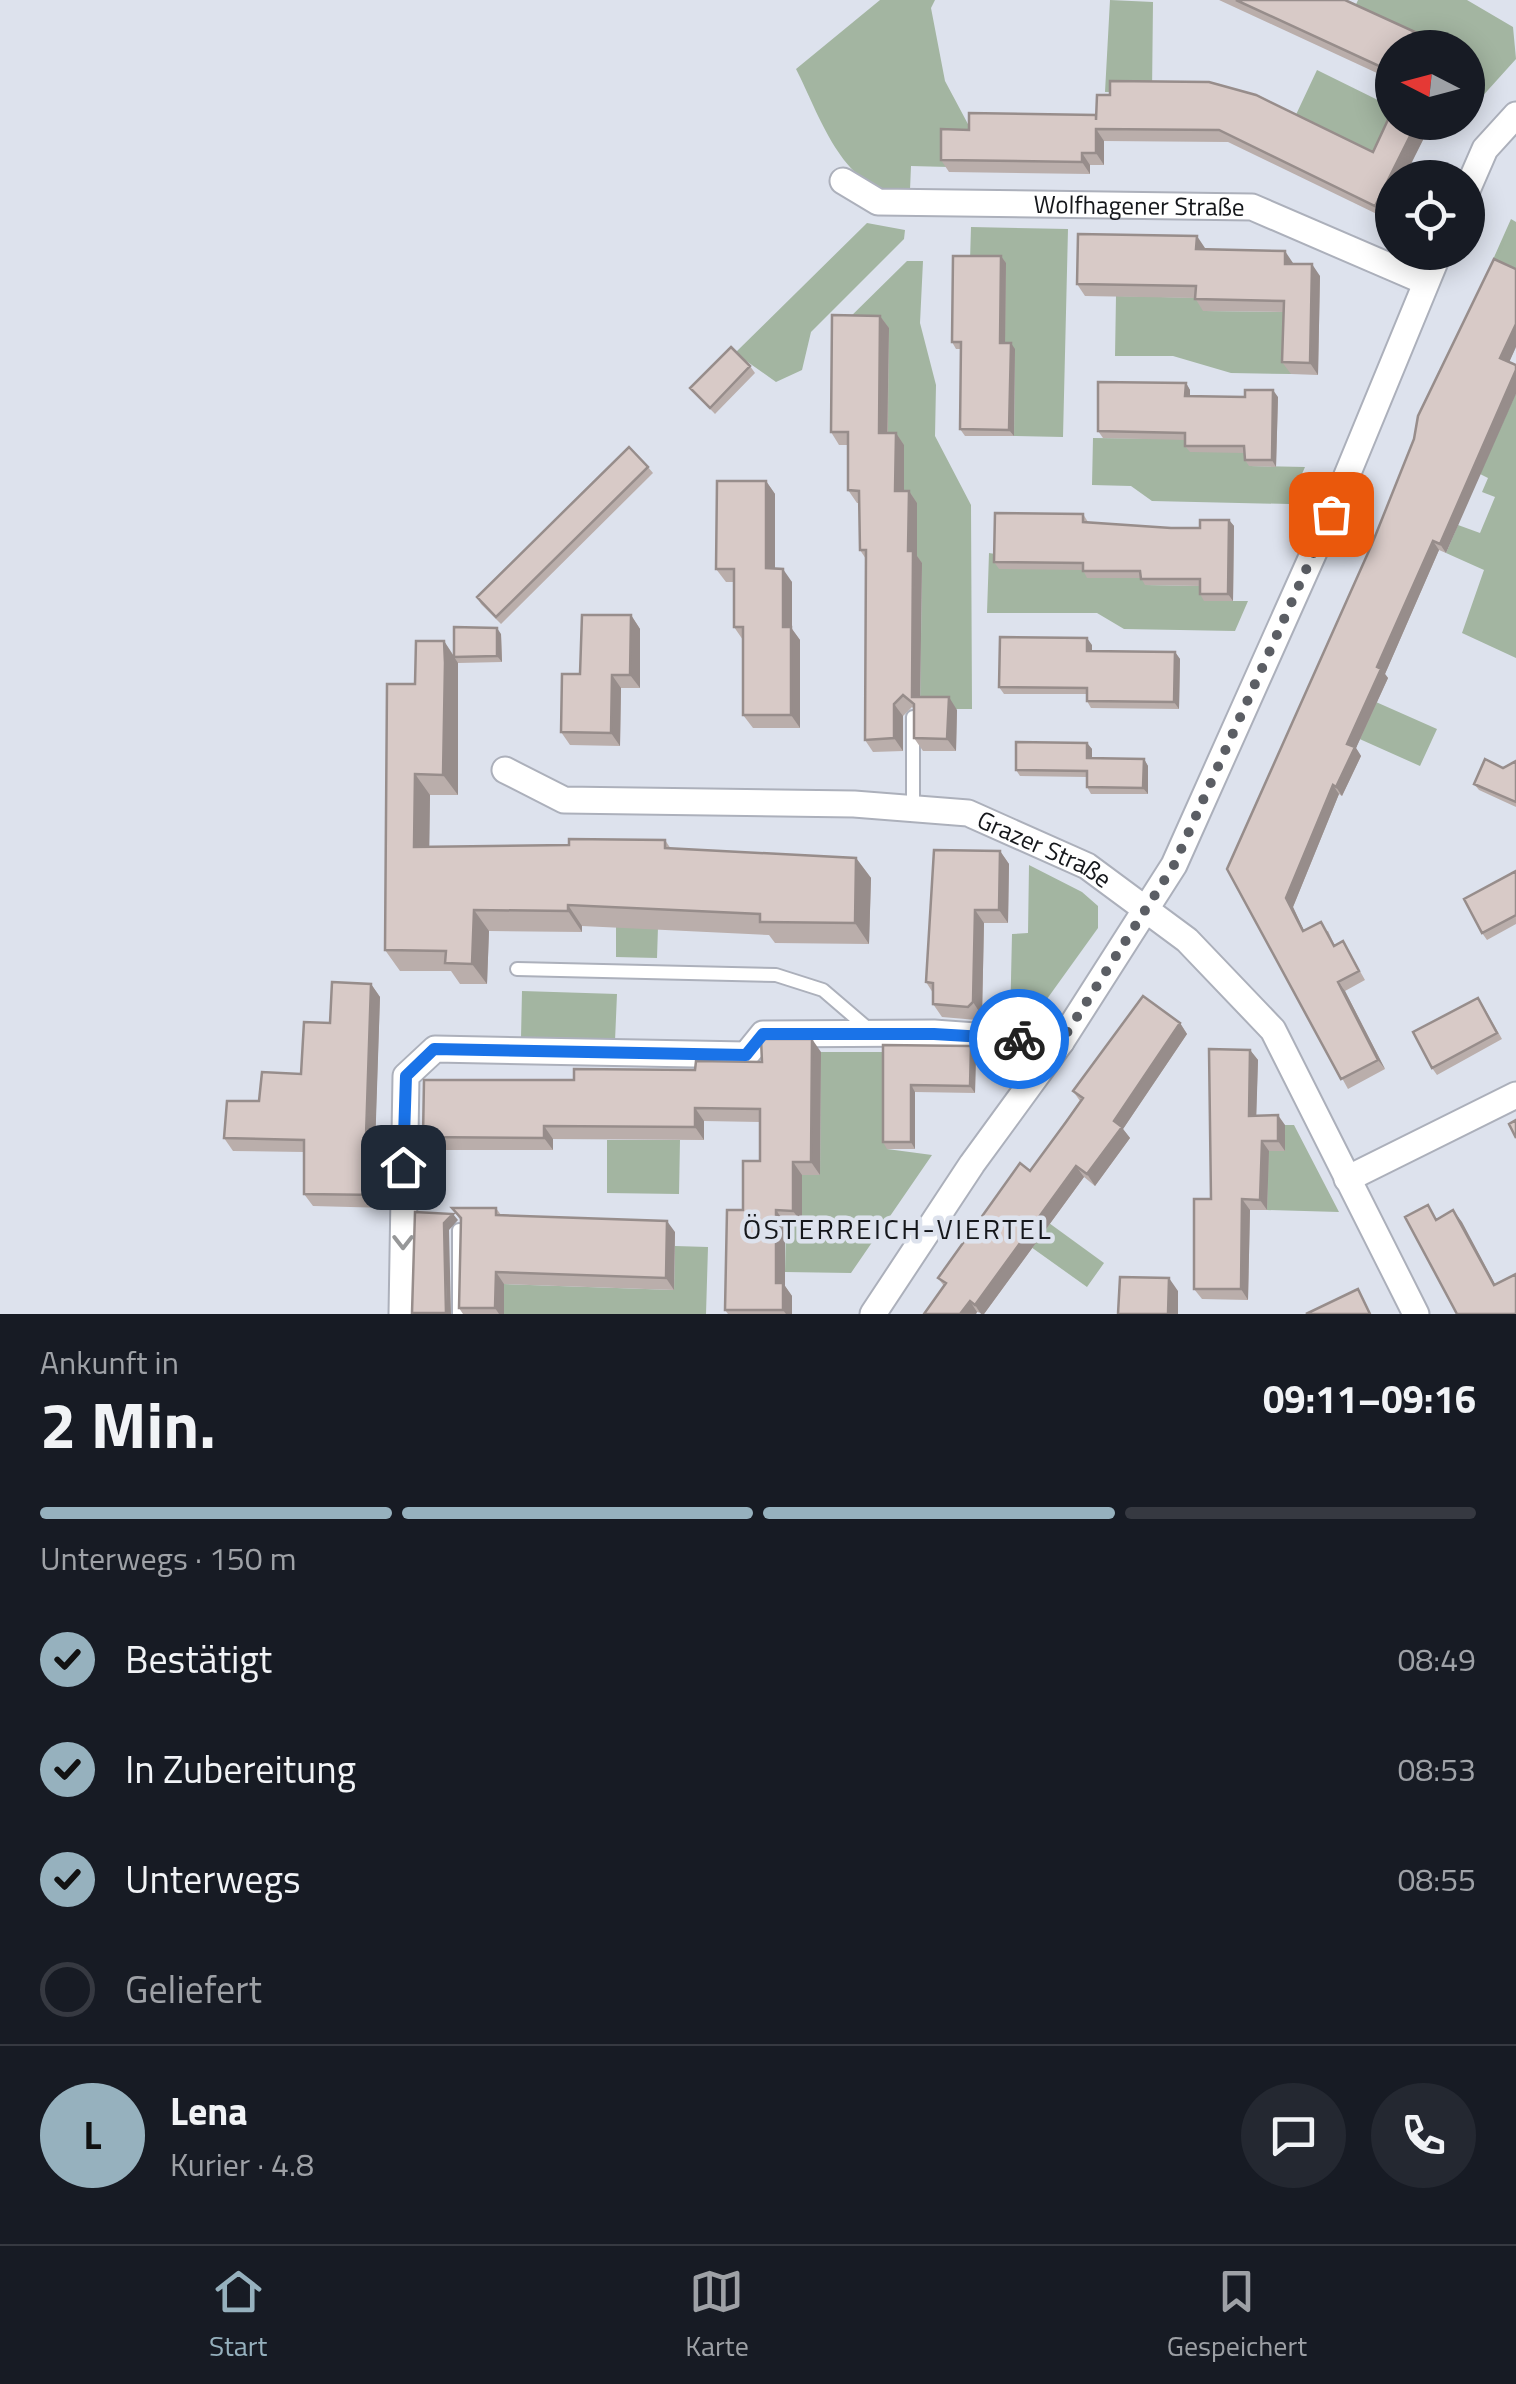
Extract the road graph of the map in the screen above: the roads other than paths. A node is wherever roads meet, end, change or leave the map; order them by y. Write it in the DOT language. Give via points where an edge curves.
graph roads {
  1 [pos="1516,115"];
  2 [pos="1480,160"];
  3 [pos="842,180"];
  4 [pos="1431,270"];
  5 [pos="1426,282"];
  6 [pos="913,717"];
  7 [pos="505,770"];
  8 [pos="912,807"];
  9 [pos="1149,908"];
  10 [pos="517,969"];
  11 [pos="874,1034"];
  12 [pos="1061,1042"];
  13 [pos="1516,1094"];
  14 [pos="1347,1180"];
  15 [pos="459,1230"];
  16 [pos="402,1314"];
  17 [pos="459,1314"];
  18 [pos="873,1314"];
  19 [pos="1416,1314"];
  1 -- 2 [label="street"];
  3 -- 5 [label="street, Wolfhagener Straße" via="878,202 1252,207"];
  4 -- 5 [label="street"];
  5 -- 9 [label="street" via="1331,514"];
  6 -- 8 [label="lane"];
  7 -- 8 [label="street, Grazer Straße" via="564,800"];
  8 -- 9 [label="street, Grazer Straße" via="968,813 1042,842"];
  9 -- 12 [label="street"];
  9 -- 14 [label="street, Grazer Straße" via="1273,1030"];
  10 -- 11 [label="lane" via="776,976 823,990"];
  11 -- 12 [label="street"];
  11 -- 16 [label="street, one-way" via="763,1034 746,1055 434,1049 406,1076"];
  12 -- 18 [label="street"];
  13 -- 14 [label="street"];
  14 -- 19 [label="street, Grazer Straße"];
  15 -- 17 [label="lane"];
}
